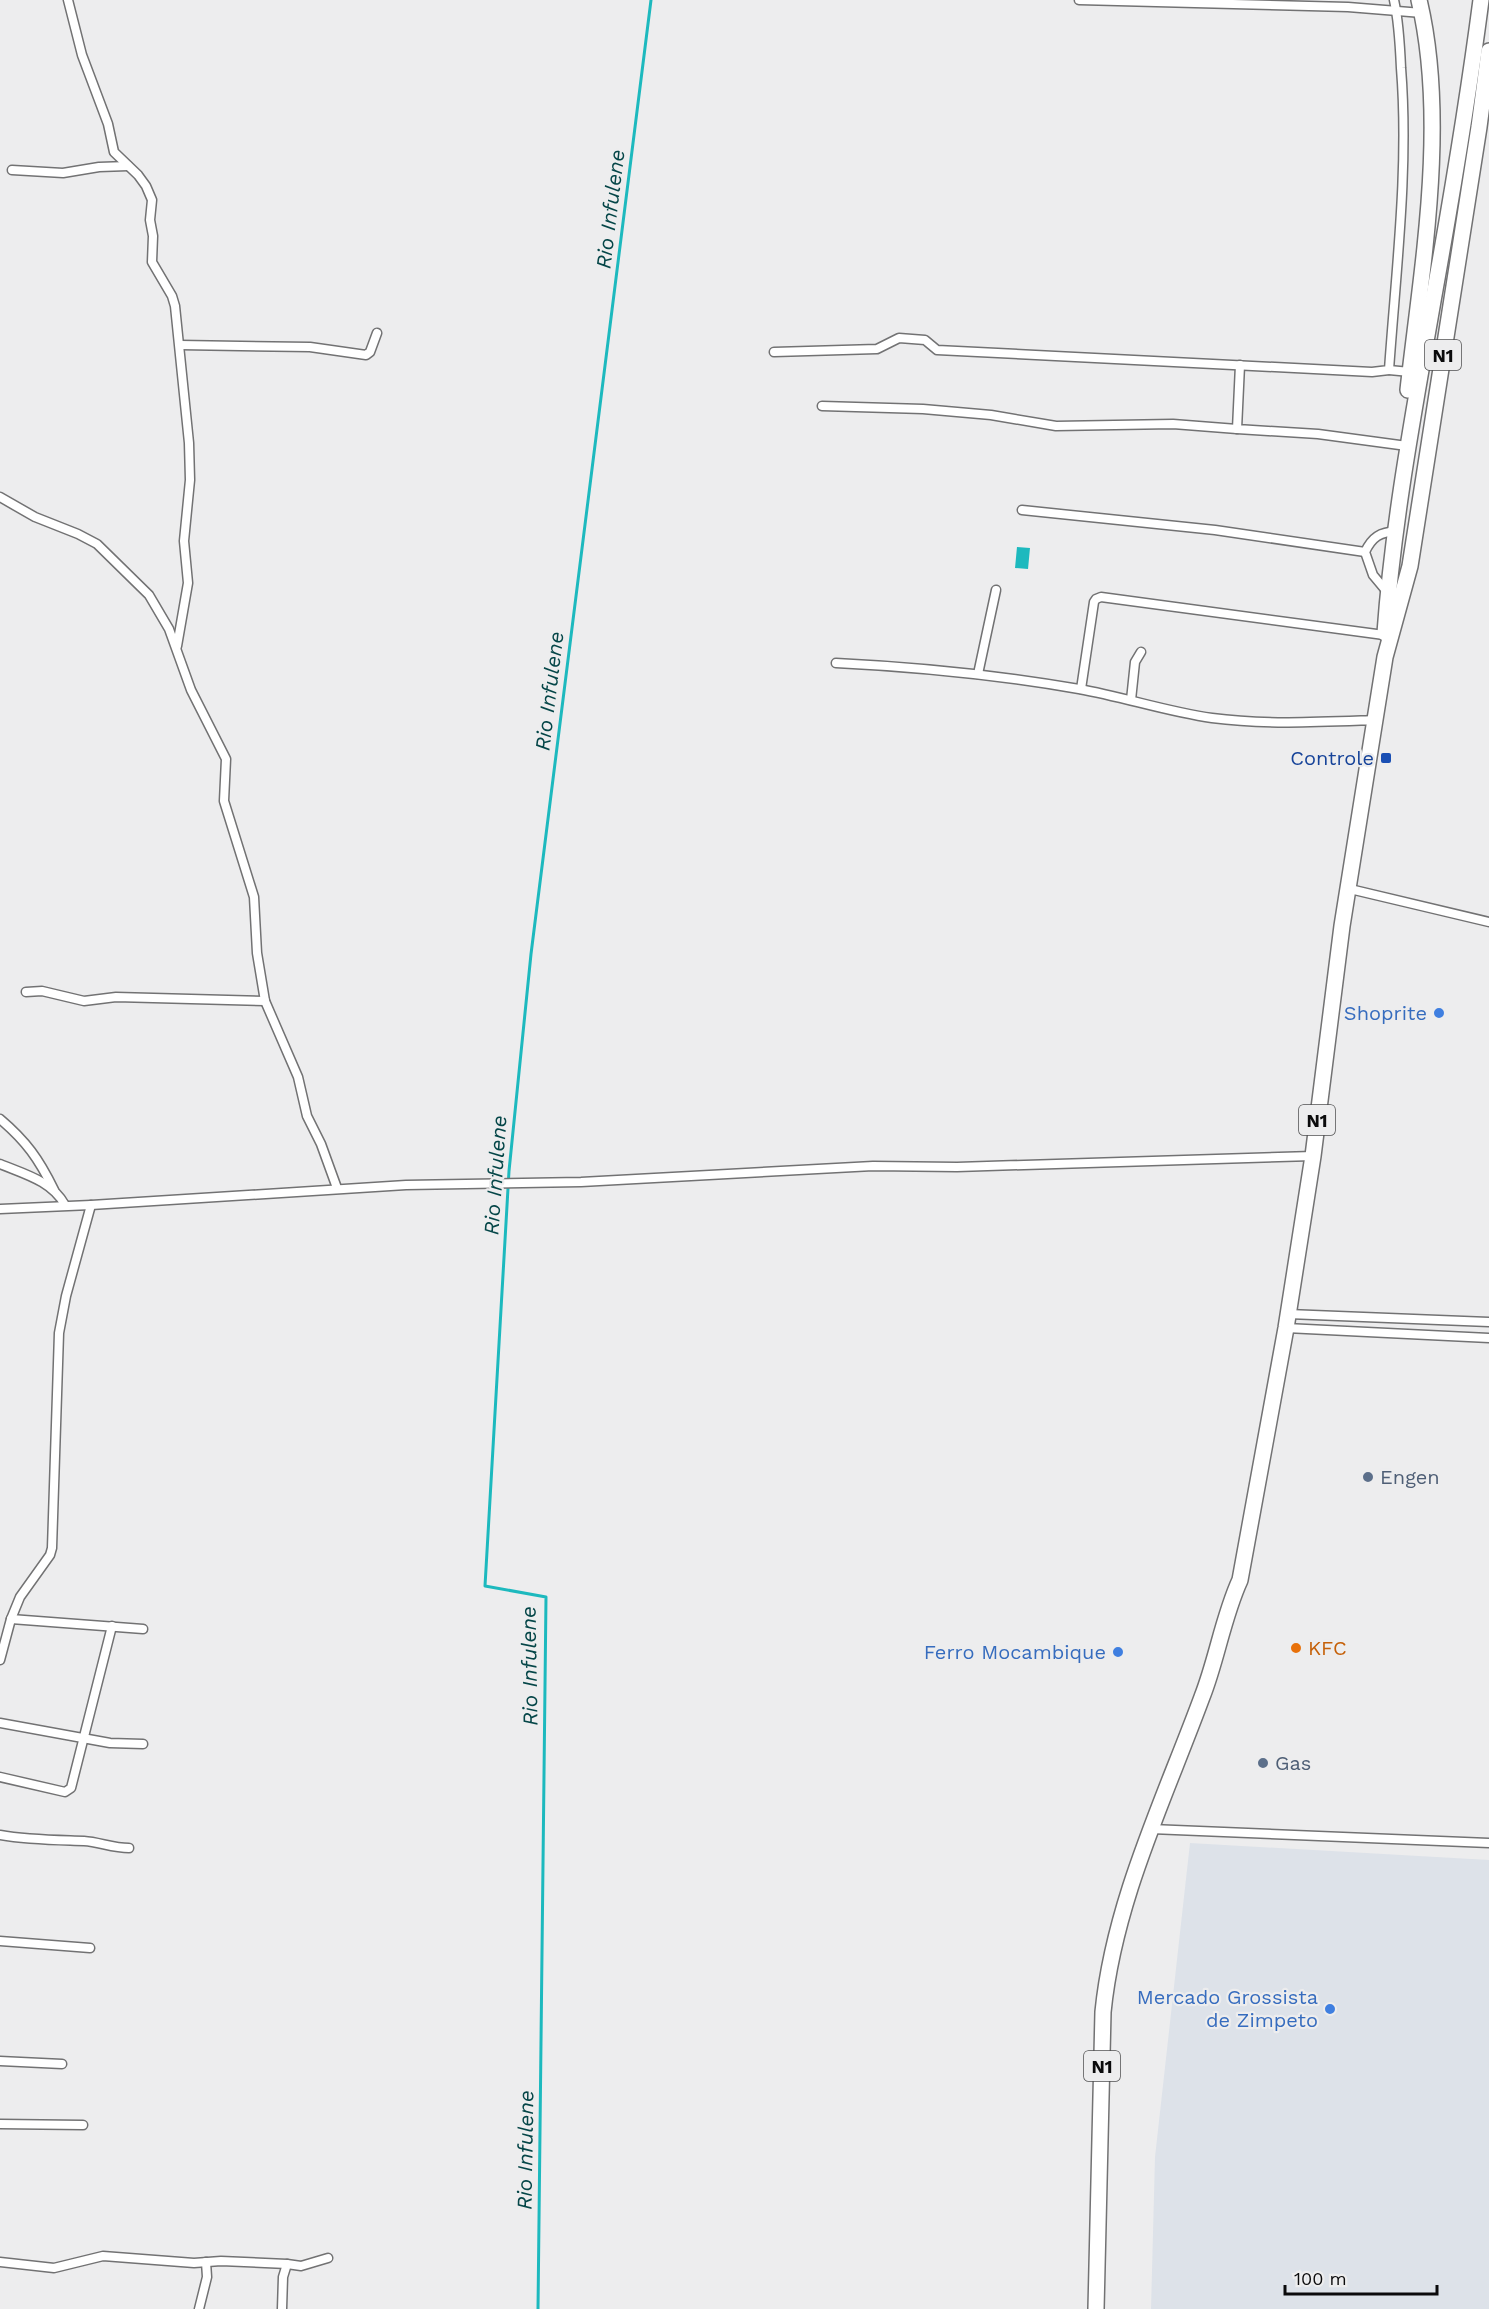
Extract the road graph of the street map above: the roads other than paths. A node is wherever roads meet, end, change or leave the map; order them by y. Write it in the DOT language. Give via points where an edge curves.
graph roads {
  1 [pos="68,0"];
  2 [pos="1079,0"];
  3 [pos="1394,0"];
  4 [pos="1480,0"];
  5 [pos="1421,7"];
  6 [pos="1396,11"];
  7 [pos="1489,51"];
  8 [pos="1489,101"];
  9 [pos="1479,127"];
  10 [pos="128,166"];
  11 [pos="12,170"];
  12 [pos="377,333"];
  13 [pos="180,345"];
  14 [pos="774,352"];
  15 [pos="1240,365"];
  16 [pos="1389,370"];
  17 [pos="1410,372"];
  18 [pos="822,406"];
  19 [pos="1237,429"];
  20 [pos="1408,443"];
  21 [pos="0,497"];
  22 [pos="1022,510"];
  23 [pos="1397,531"];
  24 [pos="1365,552"];
  25 [pos="996,590"];
  26 [pos="1388,593"];
  27 [pos="1384,635"];
  28 [pos="177,647"];
  29 [pos="1141,652"];
  30 [pos="1385,657"];
  31 [pos="836,663"];
  32 [pos="978,674"];
  33 [pos="1081,689"];
  34 [pos="1131,700"];
  35 [pos="1376,720"];
  36 [pos="1350,889"];
  37 [pos="1489,922"];
  38 [pos="26,992"];
  39 [pos="265,1001"];
  40 [pos="0,1119"];
  41 [pos="1313,1156"];
  42 [pos="0,1164"];
  43 [pos="337,1188"];
  44 [pos="54,1190"];
  45 [pos="65,1205"];
  46 [pos="90,1205"];
  47 [pos="0,1209"];
  48 [pos="1287,1321"];
  49 [pos="1489,1322"];
  50 [pos="1489,1338"];
  51 [pos="11,1619"];
  52 [pos="112,1626"];
  53 [pos="143,1629"];
  54 [pos="0,1659"];
  55 [pos="0,1723"];
  56 [pos="82,1738"];
  57 [pos="143,1744"];
  58 [pos="0,1777"];
  59 [pos="1151,1829"];
  60 [pos="0,1835"];
  61 [pos="1489,1843"];
  62 [pos="129,1848"];
  63 [pos="0,1941"];
  64 [pos="90,1948"];
  65 [pos="0,2061"];
  66 [pos="62,2064"];
  67 [pos="0,2124"];
  68 [pos="83,2125"];
  69 [pos="328,2258"];
  70 [pos="0,2262"];
  71 [pos="206,2262"];
  72 [pos="287,2264"];
  73 [pos="199,2309"];
  74 [pos="282,2309"];
  75 [pos="1096,2309"];
  1 -- 10 [label="street" via="113,148"];
  2 -- 6 [label="street"];
  3 -- 6 [label="street"];
  4 -- 20 [label="highway, N1"];
  5 -- 6 [label="street"];
  5 -- 17 [label="highway" via="1430,74 1432,159"];
  6 -- 16 [label="street" via="1404,101"];
  7 -- 9 [label="highway, N1"];
  8 -- 9 [label="highway"];
  9 -- 30 [label="highway, N1" via="1410,566"];
  10 -- 11 [label="street" via="63,173"];
  10 -- 13 [label="street" via="146,186 152,200 152,262 172,296"];
  12 -- 13 [label="street" via="366,355 310,347"];
  13 -- 28 [label="street" via="190,480 184,541 188,583"];
  14 -- 15 [label="street" via="877,349 899,338 925,340 937,350"];
  15 -- 16 [label="street"];
  15 -- 19 [label="street"];
  16 -- 17 [label="street"];
  17 -- 20 [label="highway" via="1405,414"];
  18 -- 19 [label="street" via="923,409 1056,426 1173,424"];
  19 -- 20 [label="street"];
  20 -- 23 [label="highway, N1"];
  21 -- 28 [label="street" via="97,544 149,595"];
  22 -- 24 [label="street" via="1215,530"];
  23 -- 24 [label="street" via="1375,537"];
  23 -- 26 [label="highway, N1"];
  24 -- 26 [label="street" via="1373,574"];
  25 -- 32 [label="street"];
  26 -- 27 [label="highway, N1"];
  27 -- 30 [label="highway, N1"];
  27 -- 33 [label="street" via="1101,597 1094,602"];
  28 -- 39 [label="street" via="191,690 226,759 224,801 254,897 256,953"];
  29 -- 34 [label="street" via="1135,662"];
  30 -- 35 [label="highway, N1"];
  31 -- 32 [label="street"];
  32 -- 33 [label="street"];
  33 -- 34 [label="street"];
  34 -- 35 [label="street" via="1211,718 1293,723"];
  35 -- 36 [label="highway, N1"];
  36 -- 37 [label="street"];
  36 -- 41 [label="highway, N1"];
  38 -- 39 [label="street" via="42,991 84,1001 116,997"];
  39 -- 43 [label="street" via="298,1077 307,1116"];
  40 -- 44 [label="street" via="22,1137"];
  41 -- 43 [label="street" via="873,1166 581,1182"];
  41 -- 48 [label="highway, N1"];
  42 -- 44 [label="street"];
  43 -- 46 [label="street"];
  44 -- 45 [label="street"];
  45 -- 46 [label="street"];
  45 -- 47 [label="street"];
  46 -- 51 [label="street" via="59,1333 52,1548 20,1597"];
  48 -- 49 [label="street"];
  48 -- 50 [label="street"];
  48 -- 59 [label="highway, N1" via="1240,1580 1213,1668"];
  51 -- 52 [label="street"];
  51 -- 54 [label="street"];
  52 -- 53 [label="street"];
  52 -- 56 [label="street"];
  55 -- 56 [label="street"];
  56 -- 57 [label="street"];
  56 -- 58 [label="street" via="69,1791"];
  59 -- 61 [label="street"];
  59 -- 75 [label="highway, N1" via="1121,1920 1103,2012"];
  60 -- 62 [label="street"];
  63 -- 64 [label="street"];
  65 -- 66 [label="street"];
  67 -- 68 [label="street"];
  69 -- 72 [label="street" via="301,2266"];
  70 -- 71 [label="street" via="54,2268 103,2256"];
  71 -- 72 [label="street"];
  71 -- 73 [label="street" via="207,2277"];
  72 -- 74 [label="street"];
}
